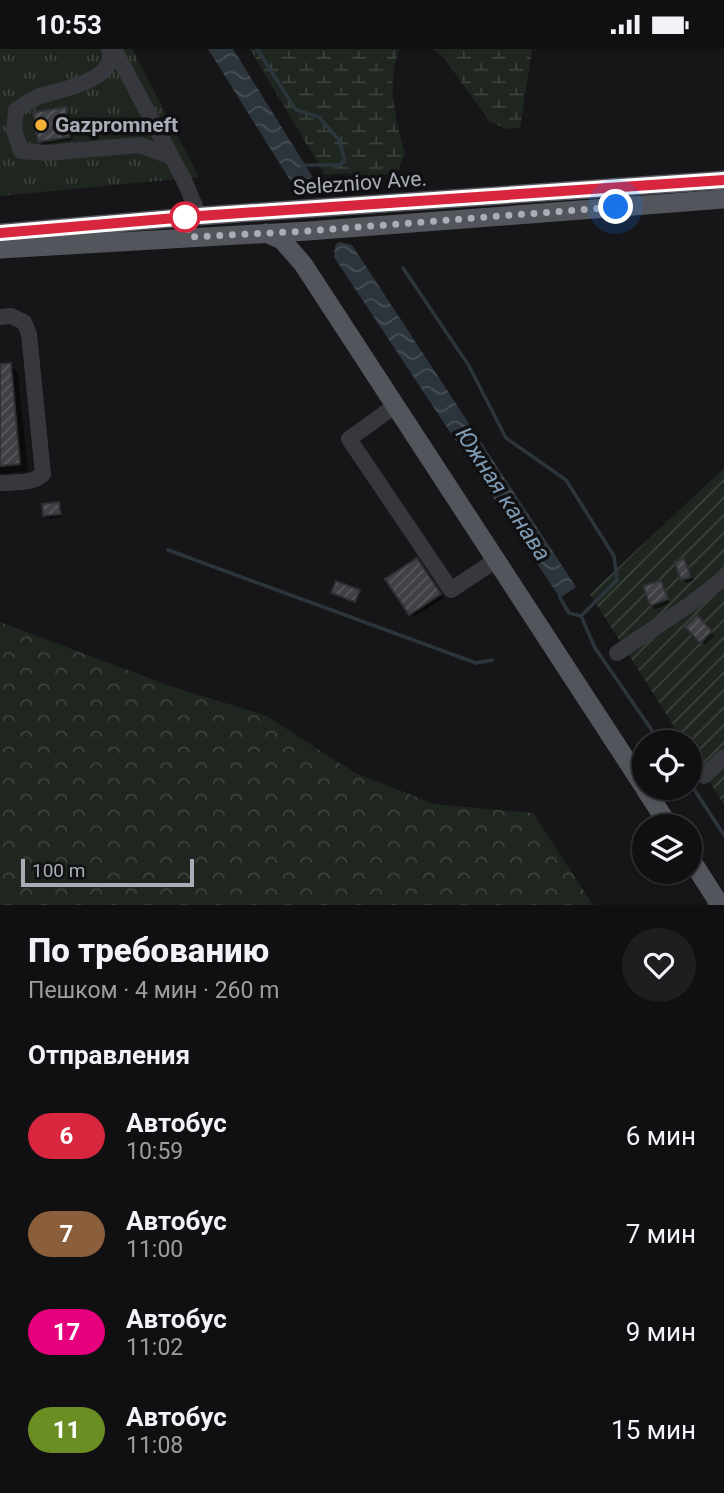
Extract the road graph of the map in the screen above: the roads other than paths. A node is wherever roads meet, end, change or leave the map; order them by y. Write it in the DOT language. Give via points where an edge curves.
graph roads {
  1 [pos="109,49"];
  2 [pos="114,49"];
  3 [pos="172,157"];
  4 [pos="724,180"];
  5 [pos="724,199"];
  6 [pos="199,216"];
  7 [pos="308,231"];
  8 [pos="0,233"];
  9 [pos="266,233"];
  10 [pos="0,249"];
  11 [pos="300,259"];
  12 [pos="0,317"];
  13 [pos="396,405"];
  14 [pos="0,483"];
  15 [pos="496,559"];
  16 [pos="724,578"];
  17 [pos="617,653"];
  18 [pos="724,757"];
  19 [pos="632,769"];
  20 [pos="704,776"];
  21 [pos="702,877"];
  22 [pos="720,905"];
  1 -- 3 [label="lane" via="108,66 92,80 37,97 16,110 14,130 21,151 140,145"];
  2 -- 3 [label="lane"];
  3 -- 6 [label="lane"];
  4 -- 6 [label="main road, Selezniov Ave."];
  5 -- 7 [label="main road, Selezniov Ave."];
  6 -- 8 [label="main road, Selezniov Ave."];
  7 -- 9 [label="main road, Selezniov Ave."];
  7 -- 11 [label="main road" via="300,241"];
  9 -- 10 [label="main road, Selezniov Ave."];
  9 -- 11 [label="main road" via="282,240"];
  11 -- 13 [label="main road"];
  12 -- 14 [label="lane" via="24,322 29,334 43,474 27,481"];
  13 -- 15 [label="main road"];
  13 -- 15 [label="lane" via="349,439 451,590"];
  15 -- 19 [label="main road"];
  16 -- 17 [label="lane"];
  18 -- 20 [label="lane"];
  21 -- 22 [label="main road"];
}
